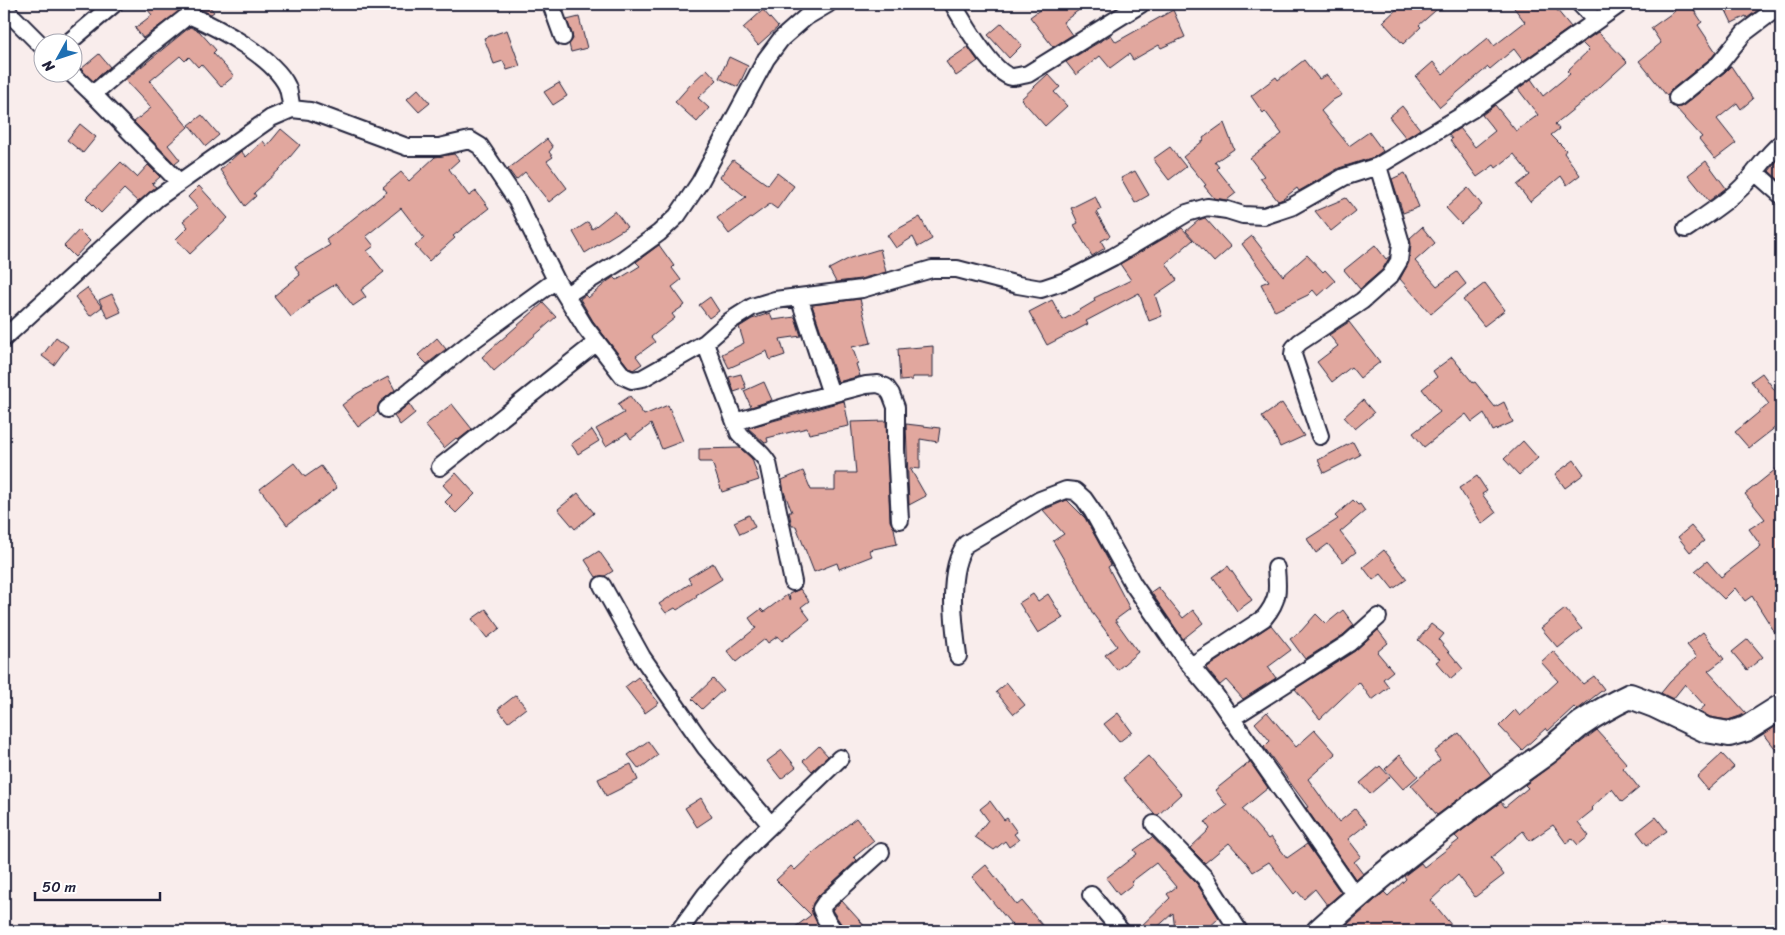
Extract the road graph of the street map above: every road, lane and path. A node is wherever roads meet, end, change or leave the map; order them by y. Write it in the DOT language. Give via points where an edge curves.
graph roads {
  1 [pos="114,4"];
  2 [pos="551,4"];
  3 [pos="828,4"];
  4 [pos="953,4"];
  5 [pos="1141,4"];
  6 [pos="1580,4"];
  7 [pos="1620,4"];
  8 [pos="1781,5"];
  9 [pos="4,8"];
  10 [pos="1596,21"];
  11 [pos="81,32"];
  12 [pos="32,36"];
  13 [pos="563,37"];
  14 [pos="81,82"];
  15 [pos="94,94"];
  16 [pos="1677,98"];
  17 [pos="292,109"];
  18 [pos="1781,143"];
  19 [pos="1378,166"];
  20 [pos="1755,172"];
  21 [pos="179,182"];
  22 [pos="1781,195"];
  23 [pos="1686,229"];
  24 [pos="556,280"];
  25 [pos="566,295"];
  26 [pos="799,297"];
  27 [pos="4,338"];
  28 [pos="597,342"];
  29 [pos="705,343"];
  30 [pos="831,394"];
  31 [pos="387,409"];
  32 [pos="735,422"];
  33 [pos="1320,436"];
  34 [pos="440,467"];
  35 [pos="900,520"];
  36 [pos="1276,568"];
  37 [pos="794,582"];
  38 [pos="602,585"];
  39 [pos="1378,617"];
  40 [pos="958,656"];
  41 [pos="1191,666"];
  42 [pos="1781,707"];
  43 [pos="1232,718"];
  44 [pos="840,758"];
  45 [pos="1154,824"];
  46 [pos="771,825"];
  47 [pos="881,852"];
  48 [pos="1091,895"];
  49 [pos="1356,897"];
  50 [pos="679,931"];
  51 [pos="834,931"];
  52 [pos="1122,931"];
  53 [pos="1239,931"];
  54 [pos="1319,931"];
  1 -- 11 [label="street"];
  2 -- 13 [label="street"];
  3 -- 25 [label="street" via="806,17 781,39 766,59 700,182 677,216 660,233"];
  4 -- 5 [label="street" via="968,32 989,59 1012,77 1028,74"];
  6 -- 10 [label="street"];
  7 -- 10 [label="street"];
  8 -- 16 [label="street" via="1744,32 1719,64"];
  9 -- 12 [label="street"];
  10 -- 19 [label="street" via="1471,110"];
  14 -- 15 [label="street"];
  15 -- 17 [label="street" via="184,18 191,16 224,32 262,58 288,87"];
  15 -- 21 [label="street"];
  17 -- 21 [label="street" via="271,118"];
  17 -- 24 [label="street" via="310,111 407,147 438,147 470,140 480,146 517,202"];
  18 -- 20 [label="street"];
  19 -- 26 [label="street" via="1344,178 1291,206 1264,216 1207,207 1187,213 1105,261 1068,280 1041,289 957,269 932,269 862,289"];
  19 -- 33 [label="street" via="1401,243 1398,261 1390,276 1362,301 1294,348 1293,355"];
  20 -- 22 [label="street"];
  20 -- 23 [label="street" via="1732,197"];
  21 -- 27 [label="street" via="102,247"];
  24 -- 25 [label="street"];
  24 -- 31 [label="street"];
  25 -- 28 [label="street"];
  26 -- 29 [label="street" via="752,307"];
  26 -- 30 [label="street"];
  28 -- 29 [label="street" via="624,376 632,380 643,378"];
  28 -- 34 [label="street"];
  29 -- 32 [label="street"];
  30 -- 32 [label="street"];
  30 -- 35 [label="street" via="878,384 892,394 896,407"];
  32 -- 37 [label="street" via="739,433 762,453 768,463"];
  36 -- 41 [label="street" via="1278,592 1264,618"];
  38 -- 46 [label="street" via="642,657 705,747"];
  39 -- 43 [label="street" via="1349,643"];
  40 -- 41 [label="street" via="953,613 956,563 960,552 966,544 1040,500 1066,490 1074,491 1084,499 1133,584"];
  41 -- 43 [label="street"];
  42 -- 49 [label="street" via="1746,729 1729,734 1706,730 1630,696 1580,725"];
  43 -- 49 [label="street"];
  44 -- 46 [label="street"];
  45 -- 53 [label="street" via="1205,878"];
  46 -- 50 [label="street" via="706,894"];
  47 -- 51 [label="street" via="821,909"];
  48 -- 52 [label="street"];
  49 -- 54 [label="street"];
}
